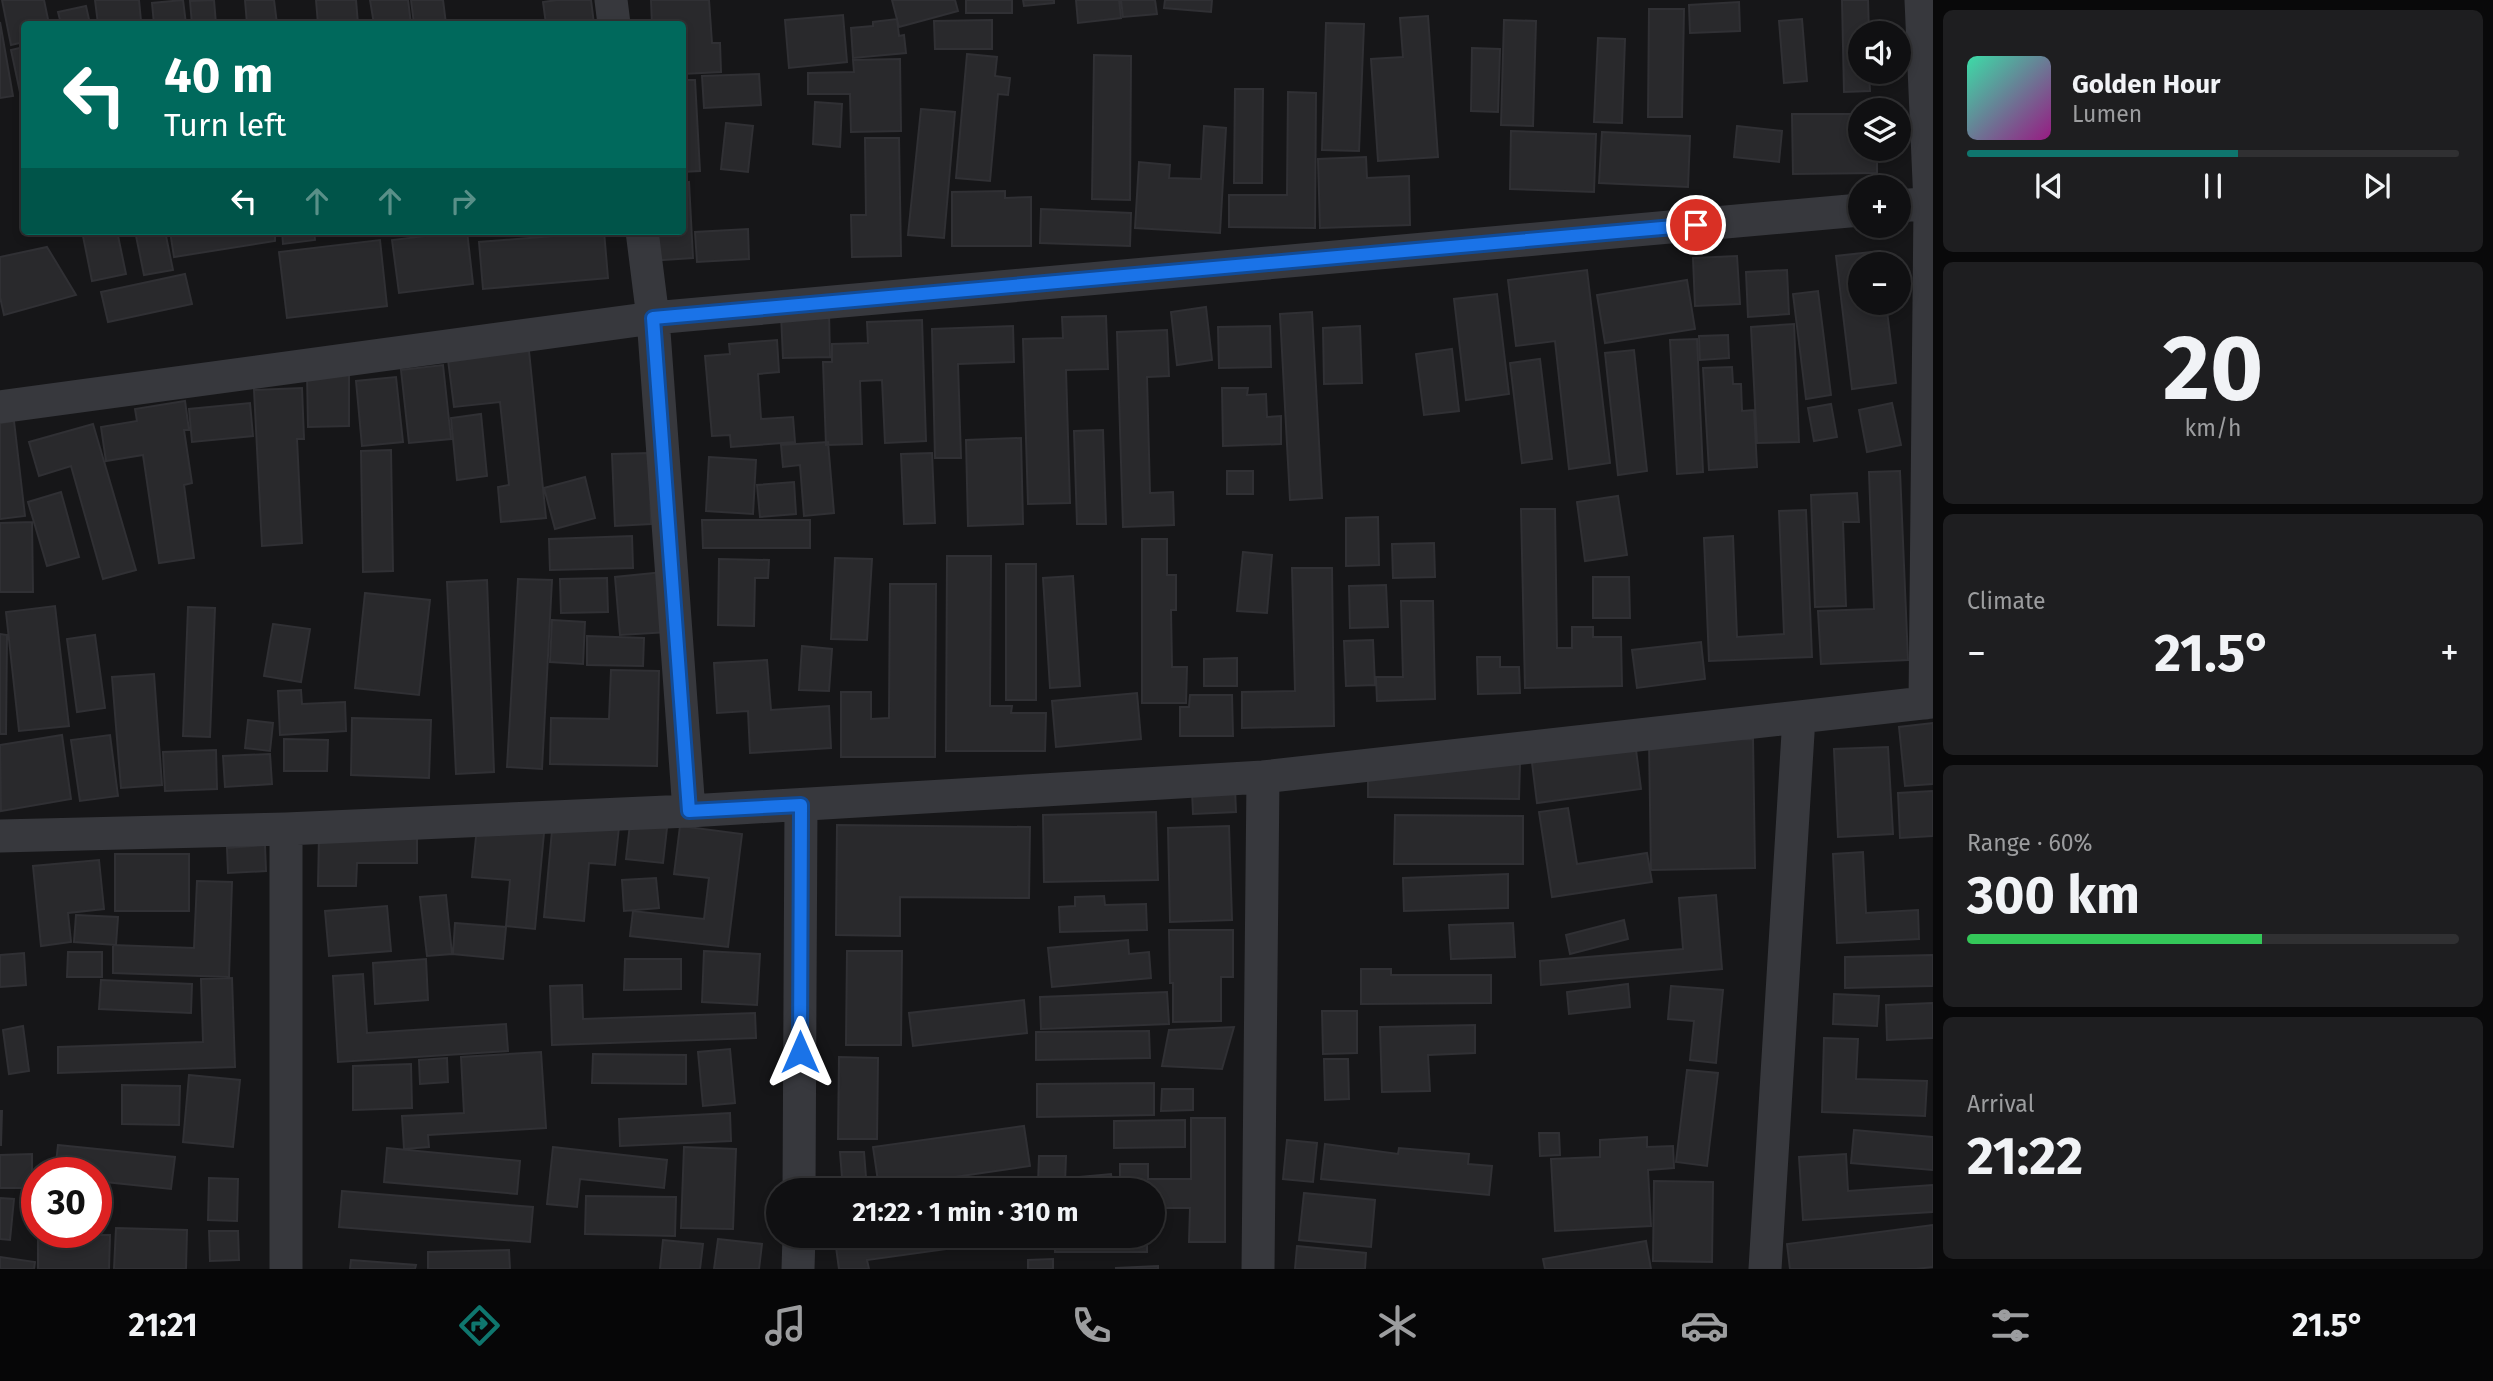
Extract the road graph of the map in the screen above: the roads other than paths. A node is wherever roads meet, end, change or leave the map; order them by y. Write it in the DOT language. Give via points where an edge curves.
graph roads {
  1 [pos="611,0"];
  2 [pos="1922,0"];
  3 [pos="614,21"];
  4 [pos="1921,204"];
  5 [pos="1848,211"];
  6 [pos="643,235"];
  7 [pos="653,318"];
  8 [pos="0,407"];
  9 [pos="1929,703"];
  10 [pos="1799,717"];
  11 [pos="1263,777"];
  12 [pos="801,805"];
  13 [pos="689,811"];
  14 [pos="286,829"];
  15 [pos="0,836"];
  16 [pos="799,1178"];
  17 [pos="799,1248"];
  18 [pos="286,1269"];
  19 [pos="798,1269"];
  20 [pos="1258,1269"];
  21 [pos="1765,1269"];
  1 -- 3 [label="street"];
  2 -- 4 [label="street"];
  4 -- 9 [label="street"];
  5 -- 7 [label="street"];
  6 -- 7 [label="street"];
  7 -- 8 [label="street"];
  7 -- 13 [label="street"];
  9 -- 10 [label="street"];
  10 -- 11 [label="street"];
  10 -- 21 [label="street"];
  11 -- 12 [label="street"];
  11 -- 20 [label="street"];
  12 -- 13 [label="street"];
  12 -- 16 [label="street"];
  13 -- 14 [label="street"];
  14 -- 15 [label="street"];
  14 -- 18 [label="street"];
  17 -- 19 [label="street"];
}
